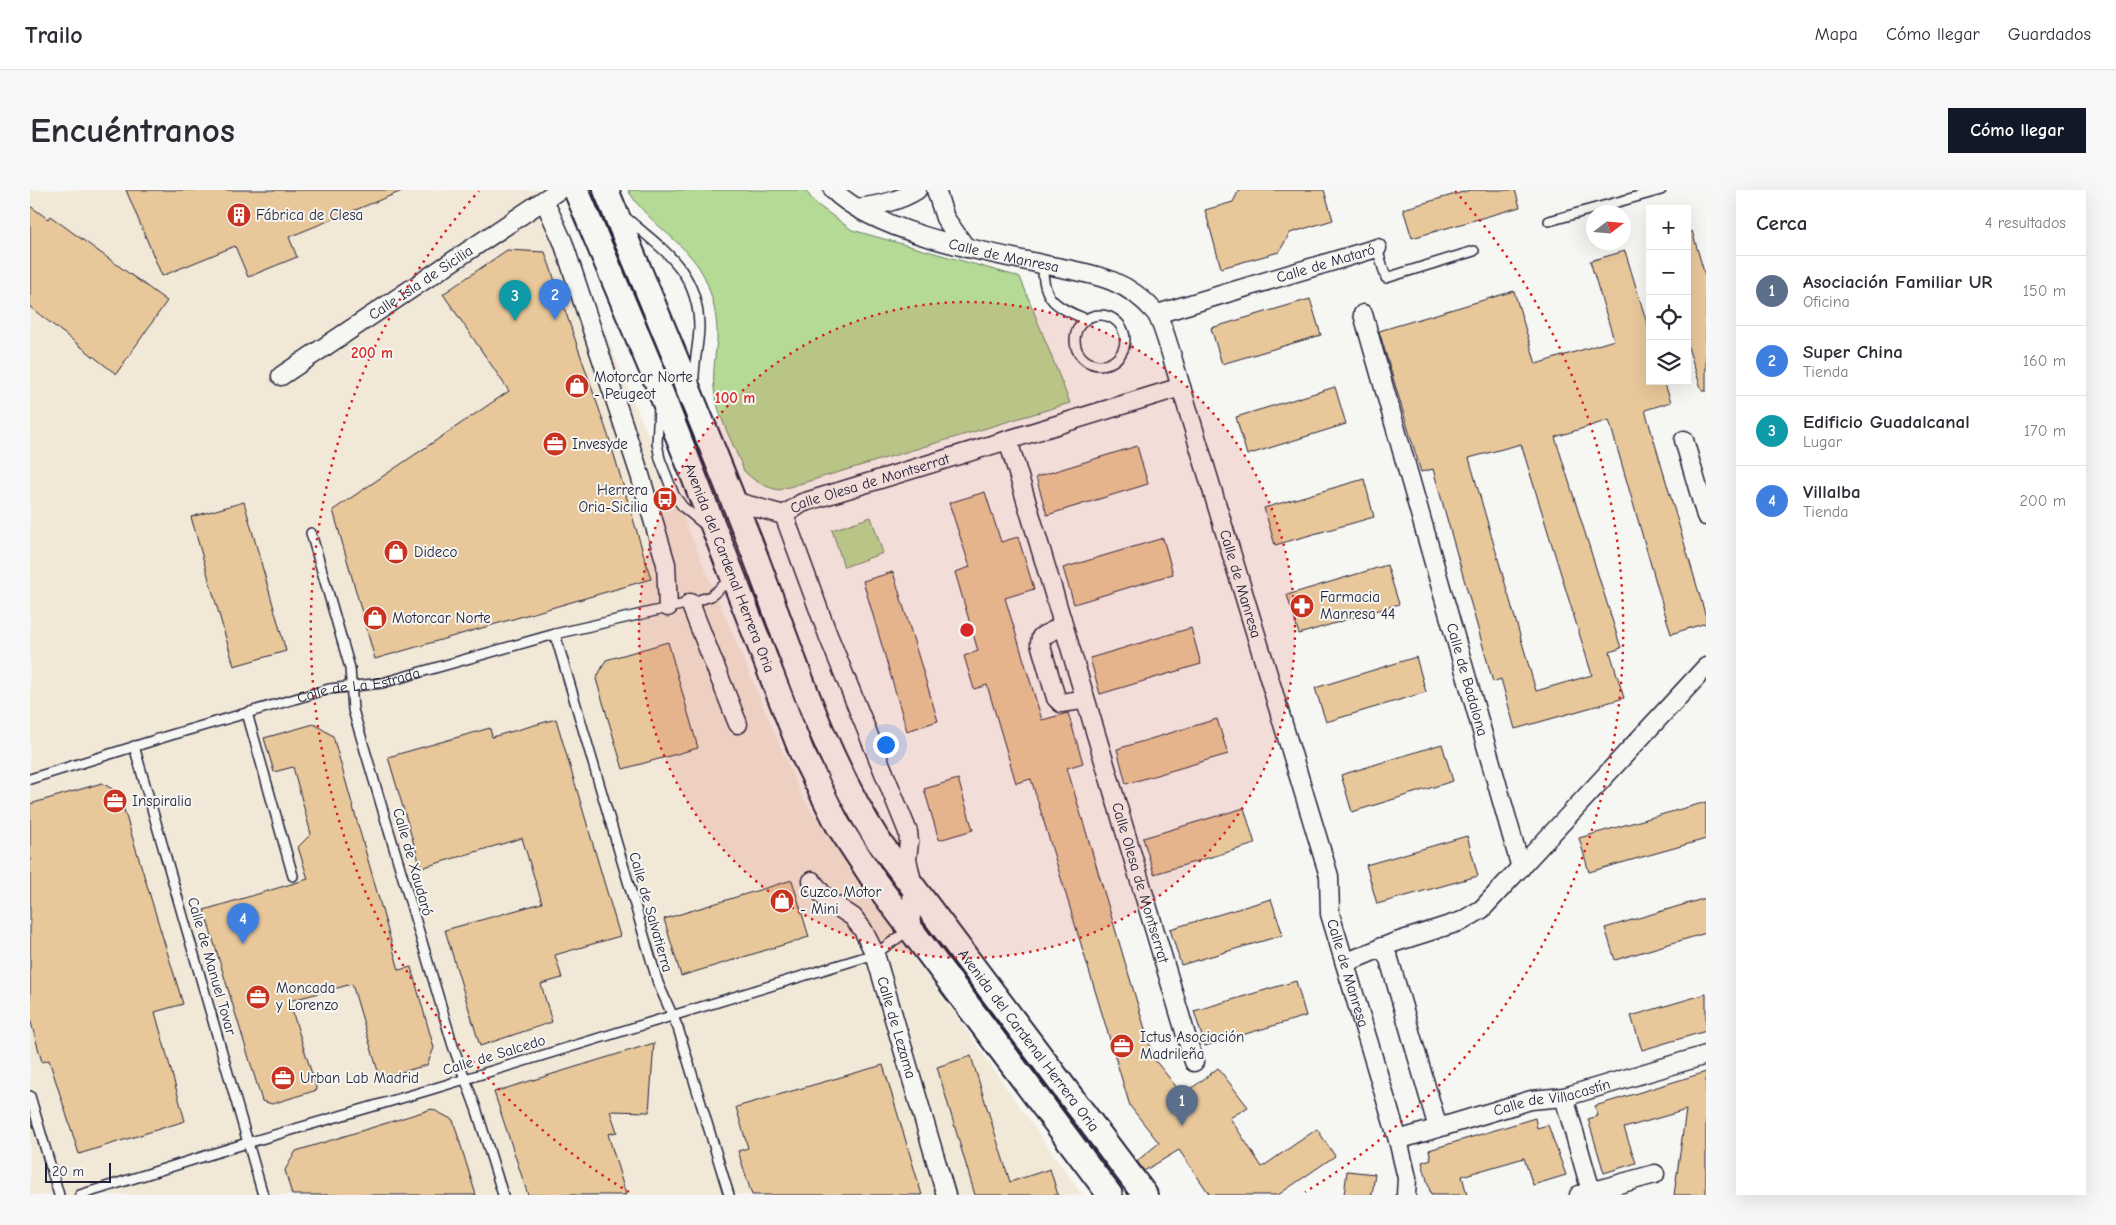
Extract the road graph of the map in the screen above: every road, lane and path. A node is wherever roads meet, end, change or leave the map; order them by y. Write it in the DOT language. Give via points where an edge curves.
graph roads {
  1 [pos="559,190"];
  2 [pos="576,190"];
  3 [pos="833,190"];
  4 [pos="918,190"];
  5 [pos="936,190"];
  6 [pos="1661,190"];
  7 [pos="609,199"];
  8 [pos="544,200"];
  9 [pos="858,208"];
  10 [pos="1549,221"];
  11 [pos="966,248"];
  12 [pos="1377,248"];
  13 [pos="1474,251"];
  14 [pos="1043,265"];
  15 [pos="1157,314"];
  16 [pos="1363,314"];
  17 [pos="1086,319"];
  18 [pos="280,376"];
  19 [pos="1181,387"];
  20 [pos="695,404"];
  21 [pos="1008,440"];
  22 [pos="1684,440"];
  23 [pos="733,500"];
  24 [pos="784,515"];
  25 [pos="1706,516"];
  26 [pos="311,533"];
  27 [pos="735,580"];
  28 [pos="690,603"];
  29 [pos="668,607"];
  30 [pos="1062,619"];
  31 [pos="555,634"];
  32 [pos="1706,667"];
  33 [pos="352,686"];
  34 [pos="1087,705"];
  35 [pos="247,713"];
  36 [pos="738,724"];
  37 [pos="134,746"];
  38 [pos="30,779"];
  39 [pos="1521,868"];
  40 [pos="293,876"];
  41 [pos="812,881"];
  42 [pos="912,886"];
  43 [pos="910,929"];
  44 [pos="1381,947"];
  45 [pos="875,954"];
  46 [pos="1345,963"];
  47 [pos="672,1015"];
  48 [pos="1706,1055"];
  49 [pos="1194,1062"];
  50 [pos="464,1079"];
  51 [pos="30,1096"];
  52 [pos="1564,1097"];
  53 [pos="1438,1128"];
  54 [pos="1398,1140"];
  55 [pos="247,1143"];
  56 [pos="1655,1174"];
  57 [pos="1585,1193"];
  58 [pos="58,1195"];
  59 [pos="80,1195"];
  60 [pos="263,1195"];
  61 [pos="503,1195"];
  62 [pos="729,1195"];
  63 [pos="946,1195"];
  64 [pos="1110,1195"];
  65 [pos="1145,1195"];
  66 [pos="1406,1195"];
  1 -- 8 [label="street, Calle Isla de Sicilia"];
  2 -- 27 [label="main road, Avenida del Cardenal Herrera Oria"];
  3 -- 9 [label="street, Calle de Manresa"];
  4 -- 9 [label="street" via="906,197"];
  5 -- 11 [label="street" via="945,218"];
  6 -- 10 [label="lane"];
  7 -- 20 [label="main road, Avenida del Cardenal Herrera Oria"];
  7 -- 20 [label="lane" via="676,261 692,288 698,305 699,328 694,374"];
  8 -- 18 [label="street, Calle Isla de Sicilia"];
  8 -- 29 [label="street" via="563,242 640,475 666,564"];
  9 -- 11 [label="street, Calle de Manresa" via="882,221"];
  11 -- 14 [label="street, Calle de Manresa"];
  12 -- 13 [label="lane, Calle de Mataró" via="1386,278"];
  12 -- 15 [label="street, Calle de Mataró"];
  14 -- 15 [label="street, Calle de Manresa" via="1118,282"];
  14 -- 17 [label="lane" via="1045,288 1054,303"];
  15 -- 19 [label="street, Calle de Manresa"];
  16 -- 39 [label="street, Calle de Badalona"];
  17 -- 17 [label="lane" via="1102,315 1122,328 1124,344 1116,359 1102,365 1080,356 1074,340"];
  19 -- 21 [label="street, Calle Olesa de Montserrat"];
  19 -- 46 [label="street, Calle de Manresa" via="1329,876 1330,914"];
  20 -- 23 [label="main road, Avenida del Cardenal Herrera Oria"];
  21 -- 24 [label="street, Calle Olesa de Montserrat" via="802,503"];
  21 -- 30 [label="street, Calle Olesa de Montserrat"];
  22 -- 25 [label="street"];
  23 -- 24 [label="street, Calle Olesa de Montserrat"];
  23 -- 42 [label="main road, Avenida del Cardenal Herrera Oria" via="838,769 856,807"];
  24 -- 42 [label="street, Avenida del Cardenal Herrera Oria" via="828,635 908,832 907,859"];
  26 -- 33 [label="lane, Calle de Xaudaró" via="350,668"];
  27 -- 28 [label="lane, Calle de La Estrada" via="711,596"];
  27 -- 43 [label="main road, Avenida del Cardenal Herrera Oria" via="818,789 858,857"];
  28 -- 29 [label="lane, Calle de La Estrada"];
  28 -- 36 [label="street"];
  29 -- 31 [label="lane, Calle de La Estrada"];
  30 -- 34 [label="street, Calle Olesa de Montserrat"];
  30 -- 34 [label="street" via="1056,630 1041,637 1040,643 1056,698 1060,703 1082,700"];
  31 -- 33 [label="lane, Calle de La Estrada" via="382,683"];
  31 -- 47 [label="lane, Calle de Salvatierra" via="658,983"];
  32 -- 39 [label="street"];
  33 -- 35 [label="lane, Calle de La Estrada" via="329,689"];
  33 -- 50 [label="lane, Calle de Xaudaró" via="353,710"];
  34 -- 49 [label="street, Calle Olesa de Montserrat"];
  35 -- 37 [label="lane, Calle de La Estrada"];
  35 -- 40 [label="lane"];
  37 -- 38 [label="lane, Calle de La Estrada"];
  37 -- 55 [label="lane, Calle de Manuel Tovar"];
  39 -- 44 [label="street" via="1482,909 1462,921"];
  41 -- 45 [label="street, Calle de Lezama" via="827,900 853,917"];
  42 -- 43 [label="street, Avenida del Cardenal Herrera Oria"];
  42 -- 65 [label="main road, Avenida del Cardenal Herrera Oria"];
  43 -- 45 [label="lane, Calle de Salcedo"];
  43 -- 64 [label="main road, Avenida del Cardenal Herrera Oria"];
  44 -- 46 [label="street"];
  44 -- 53 [label="street" via="1389,958"];
  45 -- 47 [label="lane, Calle de Salcedo"];
  45 -- 63 [label="street, Calle de Lezama"];
  46 -- 54 [label="street, Calle de Manresa"];
  47 -- 50 [label="lane, Calle de Salcedo"];
  47 -- 62 [label="lane, Calle de Salvatierra"];
  48 -- 52 [label="street, Calle de Villacastín"];
  50 -- 55 [label="lane, Calle de Salcedo"];
  50 -- 61 [label="lane, Calle de Xaudaró"];
  51 -- 58 [label="lane"];
  52 -- 53 [label="street, Calle de Villacastín" via="1531,1100"];
  52 -- 57 [label="street"];
  53 -- 54 [label="street, Calle de Villacastín"];
  54 -- 66 [label="street, Calle de Manresa" via="1407,1178"];
  55 -- 59 [label="lane, Calle de Salcedo"];
  55 -- 60 [label="lane, Calle de Manuel Tovar"];
  56 -- 57 [label="street"];
}
